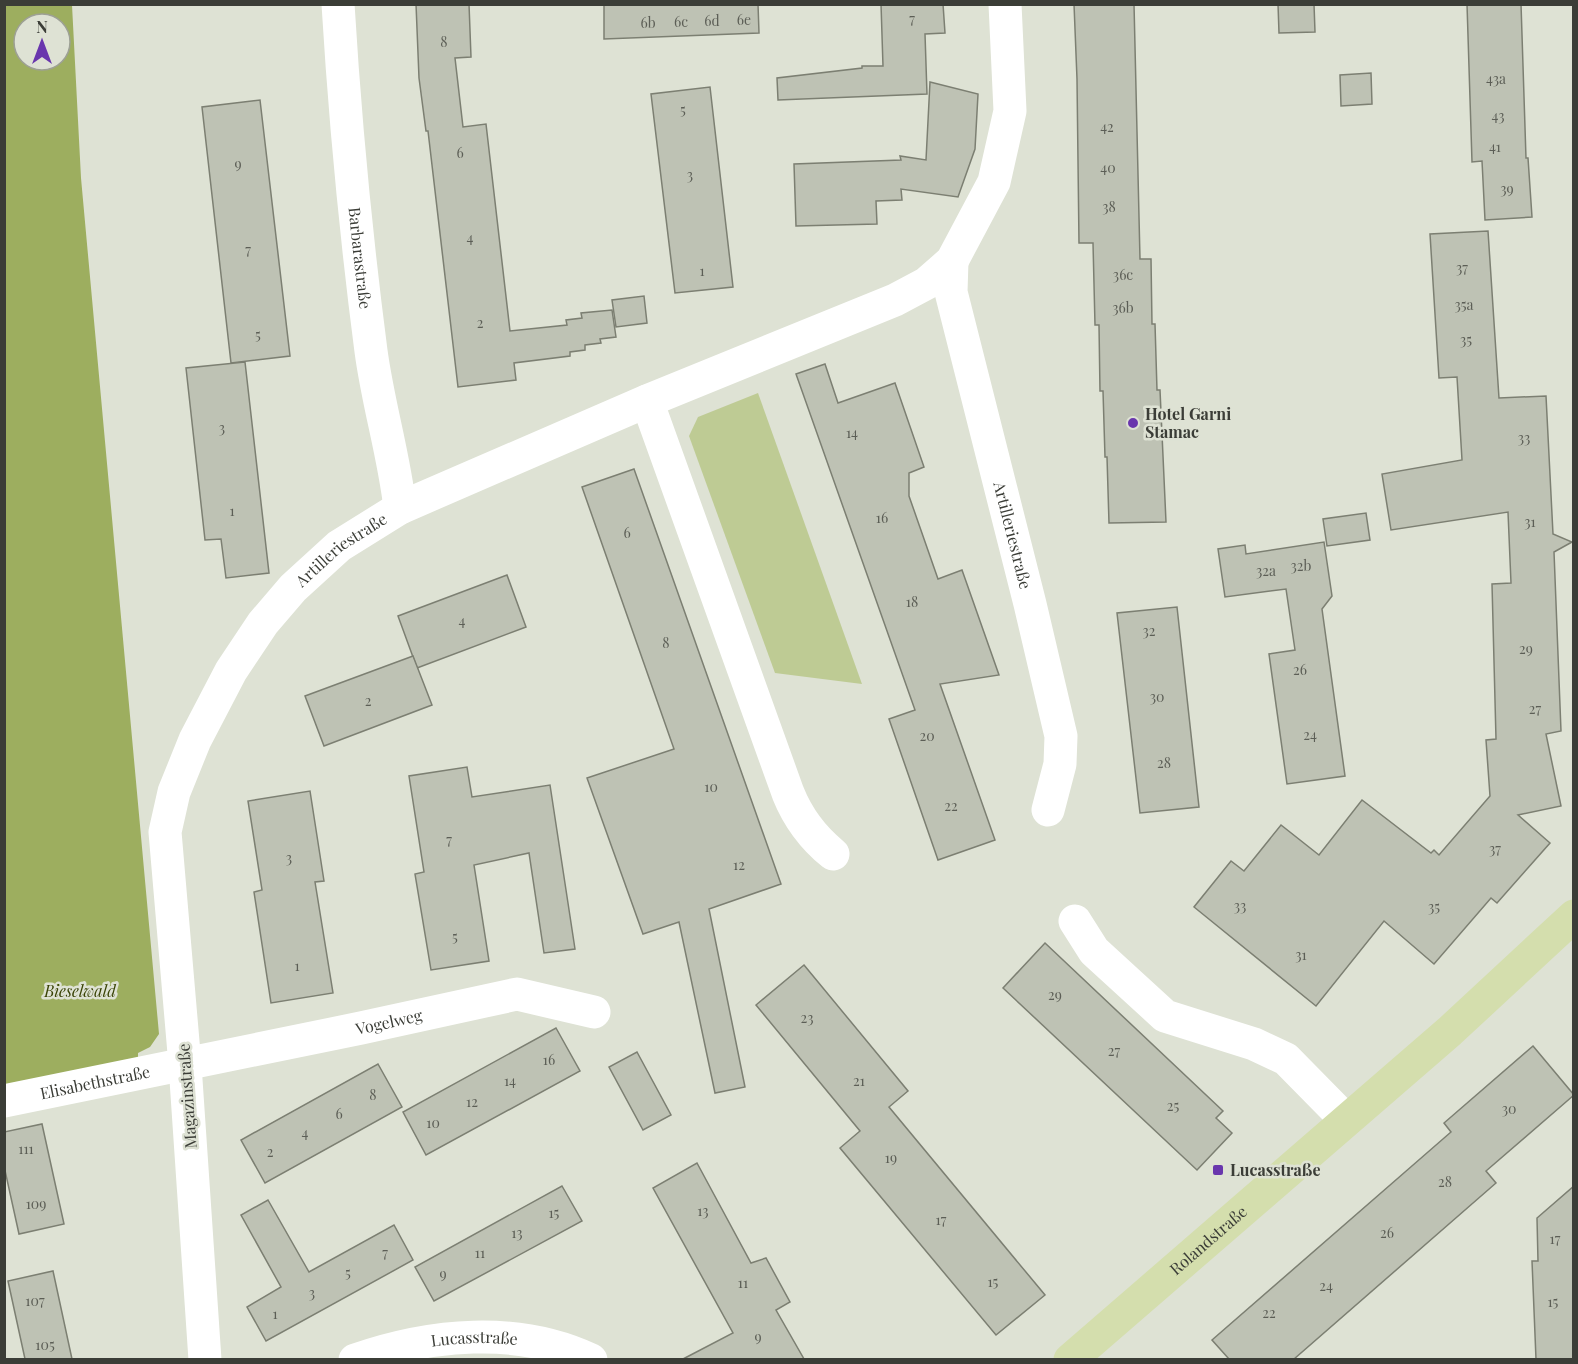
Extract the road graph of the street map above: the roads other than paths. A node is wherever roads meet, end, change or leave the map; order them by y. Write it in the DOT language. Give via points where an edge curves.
graph roads {
  1 [pos="338,4"];
  2 [pos="1005,4"];
  3 [pos="952,261"];
  4 [pos="647,401"];
  5 [pos="400,508"];
  6 [pos="1048,810"];
  7 [pos="165,832"];
  8 [pos="833,854"];
  9 [pos="1573,918"];
  10 [pos="1075,921"];
  11 [pos="594,1012"];
  12 [pos="185,1065"];
  13 [pos="4,1101"];
  14 [pos="1346,1120"];
  15 [pos="205,1359"];
  16 [pos="355,1359"];
  17 [pos="591,1359"];
  18 [pos="1070,1359"];
  1 -- 5 [label="street, Barbarastraße" via="346,134 372,352"];
  2 -- 3 [label="street, Artilleriestraße" via="1010,111 994,182"];
  3 -- 4 [label="street, Artilleriestraße" via="927,283 895,300"];
  3 -- 6 [label="street, Artilleriestraße" via="951,292 1061,736 1060,764"];
  4 -- 5 [label="street, Artilleriestraße"];
  4 -- 8 [label="street" via="796,813 819,843"];
  5 -- 7 [label="street, Artilleriestraße" via="339,546 293,588 263,623 231,670 195,740 174,792"];
  7 -- 12 [label="street, Magazinstraße"];
  9 -- 14 [label="main road, Rolandstraße"];
  10 -- 14 [label="street" via="1094,951 1165,1016 1254,1044 1286,1059"];
  11 -- 12 [label="street, Vogelweg" via="517,994"];
  12 -- 13 [label="street, Elisabethstraße"];
  12 -- 15 [label="street, Magazinstraße"];
  14 -- 18 [label="main road, Rolandstraße"];
  16 -- 17 [label="street, Lucasstraße" via="416,1344 496,1336 536,1341"];
}
